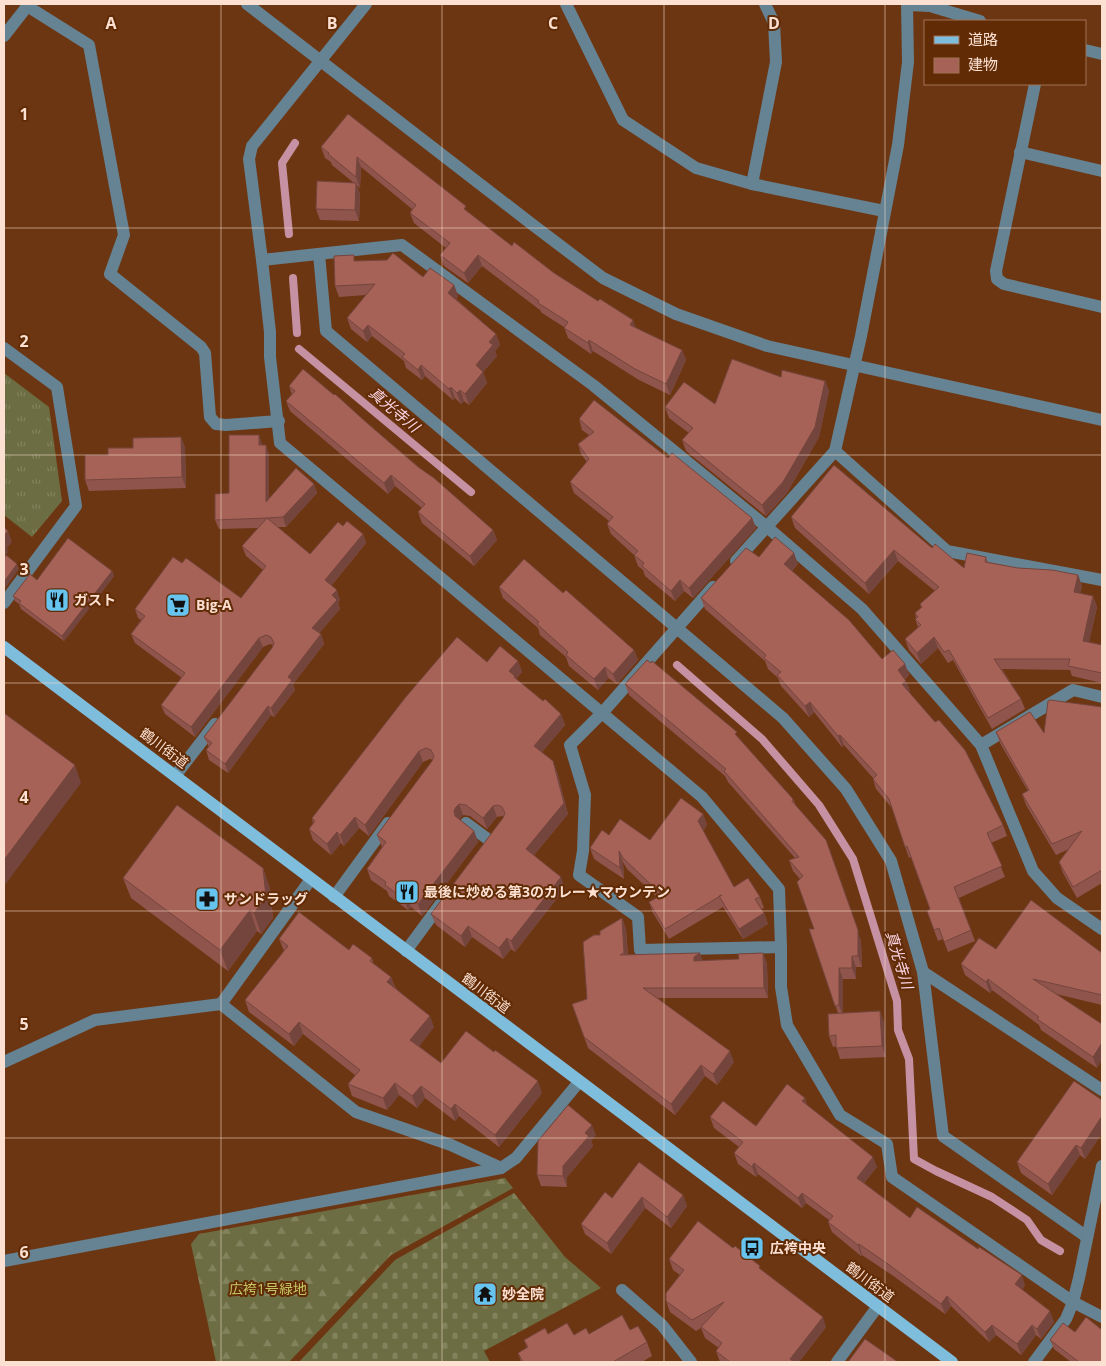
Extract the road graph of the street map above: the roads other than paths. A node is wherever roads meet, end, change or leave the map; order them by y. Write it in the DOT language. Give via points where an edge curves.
graph roads {
  1 [pos="247,4"];
  2 [pos="366,4"];
  3 [pos="566,4"];
  4 [pos="765,4"];
  5 [pos="28,5"];
  6 [pos="908,5"];
  7 [pos="977,20"];
  8 [pos="4,36"];
  9 [pos="1086,50"];
  10 [pos="1102,54"];
  11 [pos="321,61"];
  12 [pos="1035,85"];
  13 [pos="1020,152"];
  14 [pos="1102,171"];
  15 [pos="752,184"];
  16 [pos="884,211"];
  17 [pos="319,254"];
  18 [pos="262,260"];
  19 [pos="1102,307"];
  20 [pos="4,348"];
  21 [pos="854,364"];
  22 [pos="1102,420"];
  23 [pos="279,421"];
  24 [pos="835,451"];
  25 [pos="767,527"];
  26 [pos="1102,580"];
  27 [pos="4,603"];
  28 [pos="677,629"];
  29 [pos="4,647"];
  30 [pos="1102,697"];
  31 [pos="603,712"];
  32 [pos="222,714"];
  33 [pos="981,744"];
  34 [pos="175,776"];
  35 [pos="396,813"];
  36 [pos="466,823"];
  37 [pos="497,829"];
  38 [pos="311,879"];
  39 [pos="447,895"];
  40 [pos="334,897"];
  41 [pos="1102,929"];
  42 [pos="781,947"];
  43 [pos="406,951"];
  44 [pos="923,972"];
  45 [pos="221,1004"];
  46 [pos="4,1062"];
  47 [pos="579,1082"];
  48 [pos="1102,1090"];
  49 [pos="1102,1166"];
  50 [pos="501,1168"];
  51 [pos="1087,1237"];
  52 [pos="4,1261"];
  53 [pos="622,1290"];
  54 [pos="1072,1302"];
  55 [pos="878,1306"];
  56 [pos="1102,1318"];
  57 [pos="691,1362"];
  58 [pos="837,1362"];
  59 [pos="952,1362"];
  60 [pos="1034,1362"];
  1 -- 11 [label="street"];
  2 -- 11 [label="street"];
  3 -- 15 [label="street" via="623,120 696,168"];
  4 -- 15 [label="street" via="774,23 776,62"];
  5 -- 8 [label="street"];
  5 -- 23 [label="street" via="89,45 124,236 110,274 201,347 205,353 210,417 216,424"];
  6 -- 7 [label="street" via="930,6"];
  6 -- 16 [label="street" via="908,62 898,145"];
  9 -- 10 [label="street"];
  11 -- 18 [label="street" via="252,146 249,159"];
  11 -- 21 [label="street" via="603,278 676,314 767,346"];
  12 -- 13 [label="street"];
  13 -- 14 [label="street"];
  13 -- 19 [label="street" via="997,279 1004,284"];
  15 -- 16 [label="street"];
  16 -- 21 [label="street"];
  17 -- 18 [label="street"];
  17 -- 25 [label="street" via="402,245 594,385"];
  17 -- 28 [label="street" via="326,331"];
  18 -- 23 [label="street"];
  20 -- 27 [label="street" via="57,387 76,506"];
  21 -- 22 [label="street"];
  21 -- 24 [label="street"];
  23 -- 31 [label="street" via="280,443"];
  24 -- 25 [label="street"];
  24 -- 26 [label="street" via="947,550"];
  25 -- 28 [label="street"];
  25 -- 33 [label="street" via="862,609"];
  28 -- 31 [label="street"];
  28 -- 44 [label="street" via="783,718 846,789 891,861"];
  29 -- 34 [label="main road, 鶴川街道"];
  30 -- 33 [label="street" via="1073,690"];
  31 -- 42 [label="street" via="702,797 779,889"];
  31 -- 42 [label="street" via="570,745 584,795 579,875 638,917 640,950"];
  32 -- 34 [label="street"];
  33 -- 41 [label="street" via="1033,872 1057,898"];
  34 -- 38 [label="main road, 鶴川街道"];
  35 -- 40 [label="street"];
  36 -- 37 [label="street" via="486,844"];
  38 -- 40 [label="main road, 鶴川街道"];
  38 -- 45 [label="street"];
  39 -- 43 [label="street"];
  40 -- 43 [label="main road, 鶴川街道"];
  42 -- 54 [label="street" via="781,987 787,1025 840,1114 887,1144 892,1177"];
  43 -- 47 [label="main road, 鶴川街道"];
  44 -- 48 [label="street"];
  44 -- 51 [label="street" via="942,1136"];
  45 -- 46 [label="street" via="95,1020"];
  45 -- 50 [label="street" via="356,1112 451,1145"];
  47 -- 50 [label="street" via="516,1158"];
  47 -- 55 [label="main road, 鶴川街道"];
  49 -- 51 [label="street"];
  50 -- 52 [label="street"];
  51 -- 54 [label="street"];
  53 -- 57 [label="street" via="662,1325"];
  54 -- 56 [label="street"];
  54 -- 60 [label="street" via="1066,1319"];
  55 -- 58 [label="street"];
  55 -- 59 [label="main road, 鶴川街道"];
}
